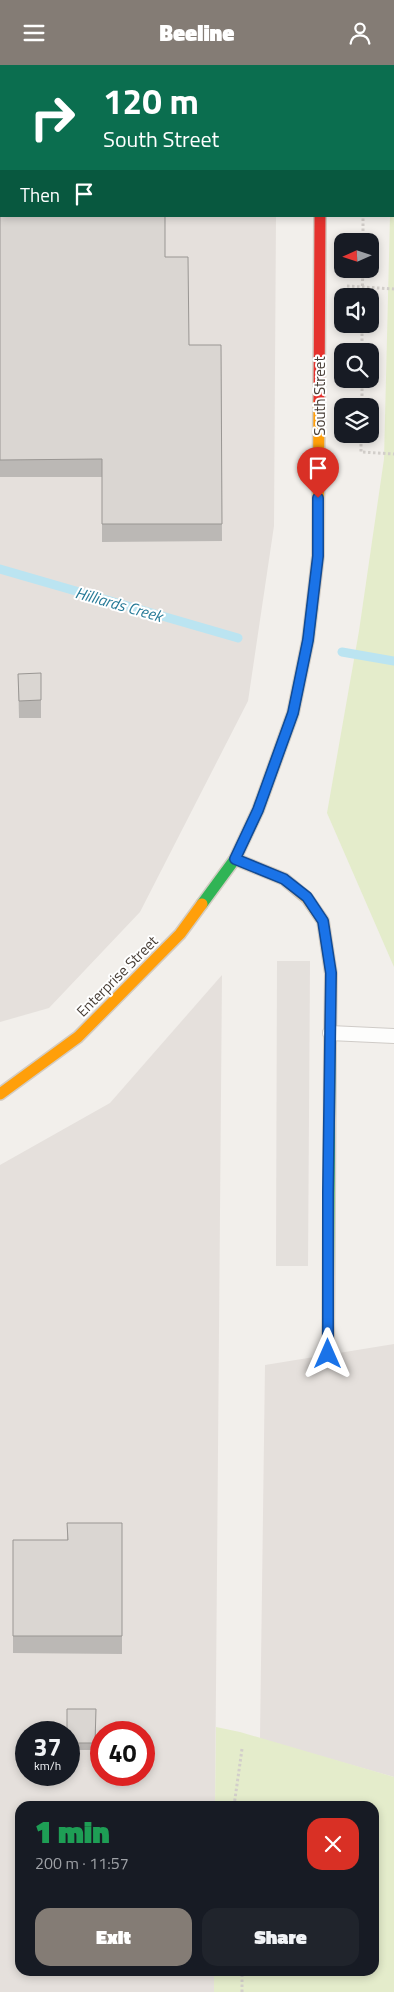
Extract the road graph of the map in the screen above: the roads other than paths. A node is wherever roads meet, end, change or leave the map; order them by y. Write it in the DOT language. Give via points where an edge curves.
graph roads {
  1 [pos="320,217"];
  2 [pos="235,859"];
  3 [pos="330,1033"];
  4 [pos="394,1036"];
  5 [pos="0,1095"];
  6 [pos="328,1354"];
  1 -- 2 [label="street, South Street" via="318,556 308,640 293,713 258,810"];
  2 -- 3 [label="street" via="284,879 307,897 323,921 331,973"];
  2 -- 5 [label="street, Enterprise Street" via="180,934 78,1037"];
  3 -- 4 [label="lane"];
  3 -- 6 [label="street"];
}
